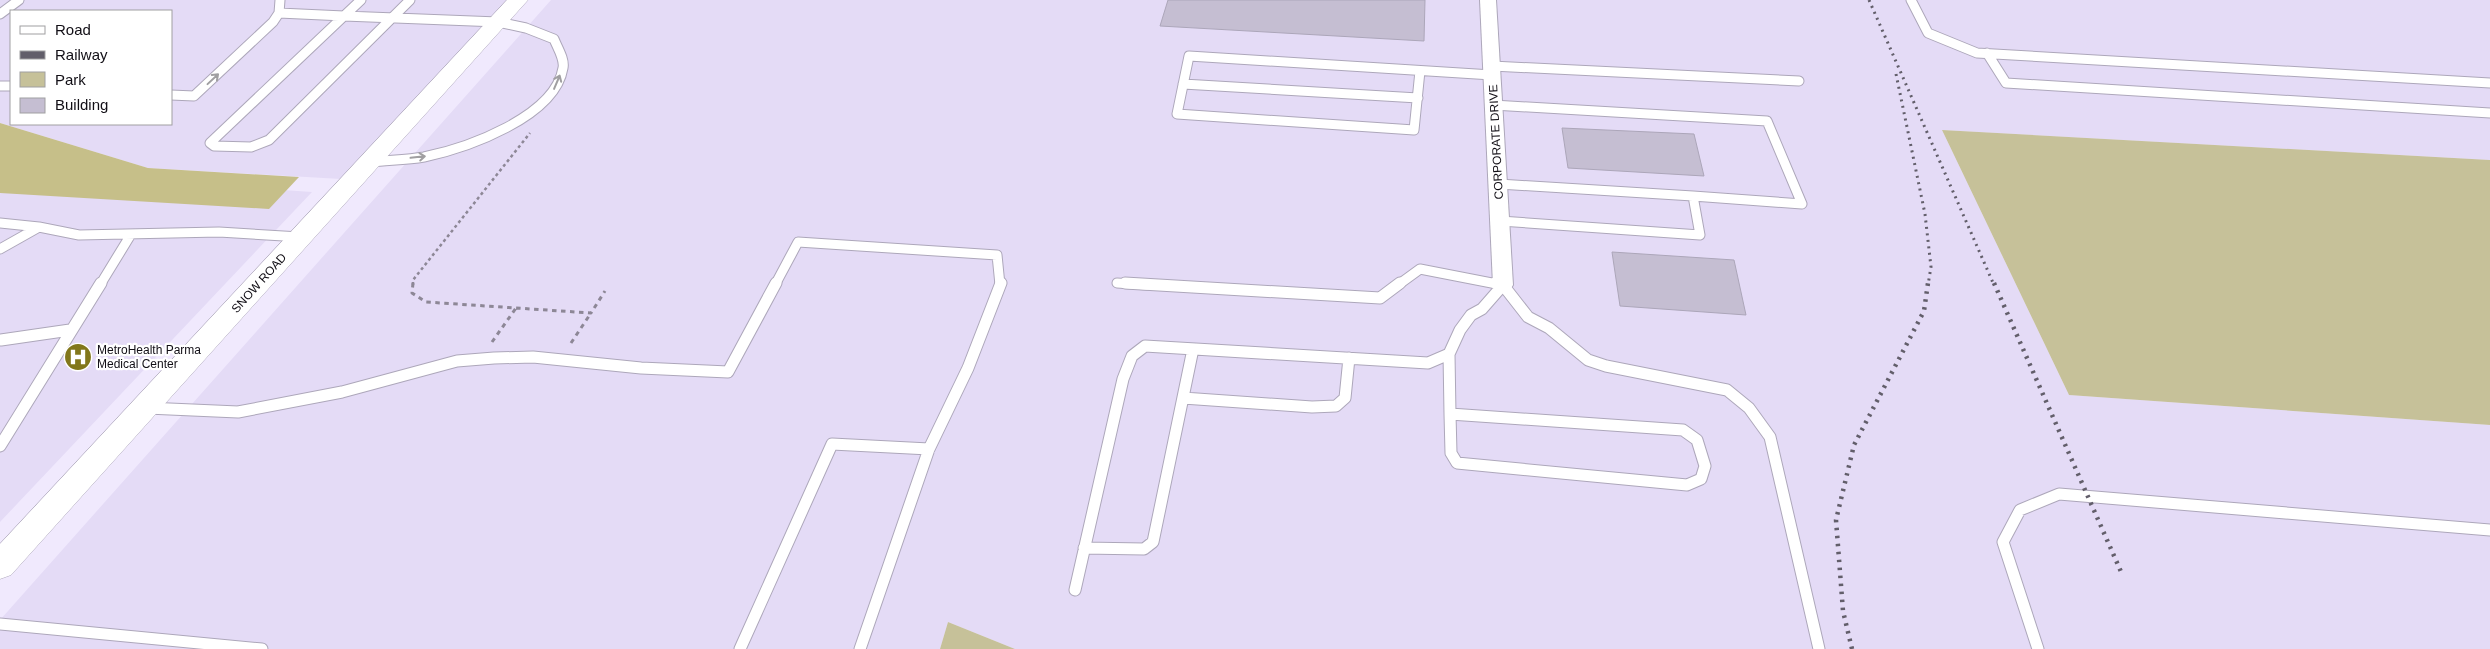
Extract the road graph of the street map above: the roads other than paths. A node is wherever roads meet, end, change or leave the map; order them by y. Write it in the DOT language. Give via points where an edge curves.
graph roads {
  1 [pos="19,0"];
  2 [pos="280,0"];
  3 [pos="361,0"];
  4 [pos="410,0"];
  5 [pos="518,0"];
  6 [pos="1488,0"];
  7 [pos="1911,0"];
  8 [pos="279,13"];
  9 [pos="0,14"];
  10 [pos="344,16"];
  11 [pos="393,18"];
  12 [pos="498,22"];
  13 [pos="1987,53"];
  14 [pos="1492,70"];
  15 [pos="1420,71"];
  16 [pos="1799,81"];
  17 [pos="2490,83"];
  18 [pos="1183,84"];
  19 [pos="172,95"];
  20 [pos="1418,98"];
  21 [pos="1493,105"];
  22 [pos="2490,113"];
  23 [pos="370,162"];
  24 [pos="1498,184"];
  25 [pos="1693,196"];
  26 [pos="1500,220"];
  27 [pos="0,223"];
  28 [pos="39,228"];
  29 [pos="130,236"];
  30 [pos="301,237"];
  31 [pos="0,249"];
  32 [pos="1116,283"];
  33 [pos="1503,285"];
  34 [pos="70,330"];
  35 [pos="0,340"];
  36 [pos="1193,349"];
  37 [pos="1448,354"];
  38 [pos="1349,358"];
  39 [pos="1183,398"];
  40 [pos="144,408"];
  41 [pos="1450,414"];
  42 [pos="0,446"];
  43 [pos="929,449"];
  44 [pos="2490,530"];
  45 [pos="1084,548"];
  46 [pos="0,566"];
  47 [pos="1075,590"];
  48 [pos="0,624"];
  49 [pos="262,649"];
  50 [pos="740,649"];
  51 [pos="860,649"];
  52 [pos="1820,649"];
  53 [pos="2038,649"];
  1 -- 9 [label="lane"];
  2 -- 8 [label="lane"];
  3 -- 10 [label="lane"];
  4 -- 11 [label="lane"];
  5 -- 12 [label="main road, SNOW ROAD"];
  6 -- 14 [label="street, CORPORATE DRIVE"];
  7 -- 13 [label="lane" via="1928,33 1946,42"];
  8 -- 10 [label="lane"];
  19 -- 8 [label="lane, one-way" via="194,96"];
  10 -- 11 [label="lane"];
  10 -- 11 [label="lane" via="210,143 214,146 251,147 269,140"];
  11 -- 12 [label="lane"];
  12 -- 23 [label="main road, SNOW ROAD"];
  23 -- 12 [label="lane, one-way" via="430,156 490,135 538,108 554,90 563,66 554,39"];
  13 -- 17 [label="lane"];
  13 -- 22 [label="lane" via="2006,83"];
  14 -- 15 [label="lane"];
  14 -- 16 [label="lane"];
  14 -- 21 [label="street, CORPORATE DRIVE"];
  15 -- 18 [label="lane" via="1189,56"];
  15 -- 20 [label="lane"];
  18 -- 20 [label="lane"];
  18 -- 20 [label="lane" via="1177,114 1414,130"];
  21 -- 24 [label="street, CORPORATE DRIVE"];
  21 -- 25 [label="lane" via="1767,121 1802,204"];
  23 -- 30 [label="main road, SNOW ROAD"];
  24 -- 25 [label="lane"];
  24 -- 26 [label="street, CORPORATE DRIVE"];
  25 -- 26 [label="lane" via="1700,235"];
  26 -- 33 [label="street, CORPORATE DRIVE"];
  27 -- 28 [label="lane"];
  28 -- 29 [label="lane" via="79,236"];
  28 -- 31 [label="lane"];
  29 -- 30 [label="lane" via="210,232"];
  29 -- 34 [label="lane"];
  30 -- 40 [label="main road, SNOW ROAD"];
  32 -- 33 [label="lane" via="1380,298 1420,269"];
  33 -- 37 [label="lane" via="1482,309 1470,315"];
  33 -- 52 [label="lane" via="1528,317 1549,328 1588,360 1727,390 1749,408 1770,437"];
  34 -- 35 [label="lane"];
  34 -- 42 [label="lane"];
  36 -- 38 [label="lane"];
  36 -- 39 [label="lane"];
  36 -- 45 [label="lane" via="1145,346 1132,356 1123,379"];
  37 -- 38 [label="lane" via="1428,363"];
  37 -- 41 [label="lane"];
  38 -- 39 [label="lane" via="1345,398 1336,406"];
  39 -- 45 [label="lane" via="1153,542 1144,549"];
  40 -- 43 [label="lane" via="238,412 342,392 457,361 480,359 533,356 642,368 728,372 798,242 998,255 1001,283 968,368"];
  40 -- 46 [label="main road, SNOW ROAD"];
  41 -- 41 [label="lane" via="1451,452 1457,463 1687,485 1701,479 1705,466 1697,440 1683,430"];
  43 -- 50 [label="lane" via="832,444"];
  43 -- 51 [label="lane"];
  44 -- 53 [label="lane" via="2059,494 2020,510 2003,542"];
  45 -- 47 [label="lane"];
  48 -- 49 [label="lane"];
}
